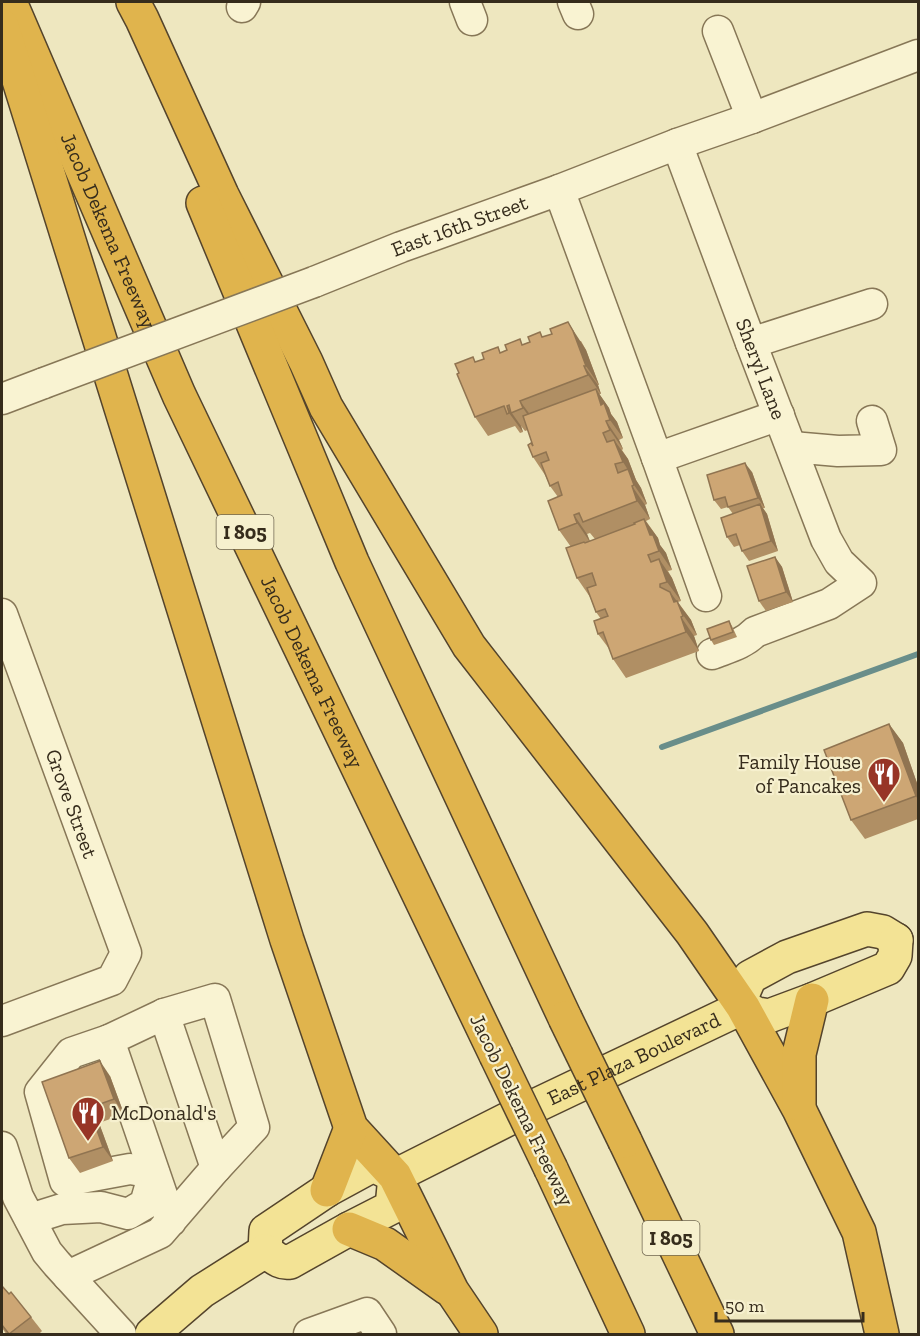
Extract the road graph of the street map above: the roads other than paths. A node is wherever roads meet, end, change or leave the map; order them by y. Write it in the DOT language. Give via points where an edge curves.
graph roads {
  1 [pos="10,2"];
  2 [pos="118,2"];
  3 [pos="133,2"];
  4 [pos="2,26"];
  5 [pos="718,31"];
  6 [pos="918,55"];
  7 [pos="752,118"];
  8 [pos="677,144"];
  9 [pos="559,190"];
  10 [pos="872,304"];
  11 [pos="751,343"];
  12 [pos="2,399"];
  13 [pos="779,415"];
  14 [pos="872,421"];
  15 [pos="792,447"];
  16 [pos="657,458"];
  17 [pos="706,596"];
  18 [pos="2,614"];
  19 [pos="712,654"];
  20 [pos="907,935"];
  21 [pos="812,1000"];
  22 [pos="743,1007"];
  23 [pos="164,1014"];
  24 [pos="2,1021"];
  25 [pos="109,1040"];
  26 [pos="799,1109"];
  27 [pos="351,1128"];
  28 [pos="4,1161"];
  29 [pos="216,1168"];
  30 [pos="154,1173"];
  31 [pos="395,1176"];
  32 [pos="327,1190"];
  33 [pos="30,1219"];
  34 [pos="171,1221"];
  35 [pos="349,1229"];
  36 [pos="265,1251"];
  37 [pos="68,1276"];
  38 [pos="452,1291"];
  39 [pos="121,1335"];
  40 [pos="152,1335"];
  41 [pos="309,1335"];
  42 [pos="381,1335"];
  43 [pos="481,1335"];
  44 [pos="628,1335"];
  45 [pos="717,1335"];
  46 [pos="882,1335"];
  1 -- 44 [label="highway, Jacob Dekema Freeway / I 805, bridge" via="180,395"];
  2 -- 45 [label="highway, I 805, bridge" via="352,562"];
  3 -- 22 [label="highway" via="326,407 469,646 692,933"];
  4 -- 27 [label="highway" via="287,940"];
  5 -- 7 [label="street"];
  6 -- 7 [label="street, East 16th Street"];
  7 -- 8 [label="street, East 16th Street"];
  8 -- 9 [label="street, East 16th Street"];
  8 -- 11 [label="street, Sheryl Lane"];
  9 -- 12 [label="street, East 16th Street, bridge"];
  9 -- 16 [label="street"];
  10 -- 11 [label="street"];
  11 -- 13 [label="street, Sheryl Lane"];
  13 -- 15 [label="street, Sheryl Lane"];
  13 -- 16 [label="street"];
  14 -- 15 [label="street" via="880,450"];
  15 -- 19 [label="street, Sheryl Lane" via="826,539 839,562 861,583 829,604 755,632"];
  16 -- 17 [label="street"];
  18 -- 24 [label="street, Grove Street" via="126,953 112,980"];
  20 -- 21 [label="main road, East Plaza Boulevard" via="888,968"];
  20 -- 22 [label="main road, East Plaza Boulevard" via="867,929 787,957 750,977 743,993"];
  21 -- 22 [label="main road, East Plaza Boulevard" via="769,1016"];
  21 -- 26 [label="highway" via="799,1054"];
  22 -- 26 [label="highway"];
  22 -- 31 [label="main road, East Plaza Boulevard"];
  23 -- 25 [label="street"];
  23 -- 29 [label="street"];
  23 -- 29 [label="street" via="215,999 254,1127"];
  25 -- 30 [label="street"];
  25 -- 30 [label="street" via="71,1053 40,1092 64,1181 130,1169"];
  26 -- 46 [label="highway" via="860,1232"];
  27 -- 31 [label="highway"];
  27 -- 32 [label="highway"];
  28 -- 33 [label="street"];
  29 -- 34 [label="street"];
  30 -- 33 [label="street" via="144,1204 128,1214 101,1207 62,1209"];
  30 -- 34 [label="street"];
  31 -- 32 [label="main road" via="373,1164"];
  31 -- 35 [label="main road" via="392,1207"];
  31 -- 38 [label="highway"];
  32 -- 36 [label="main road" via="266,1231"];
  33 -- 37 [label="street" via="47,1252"];
  34 -- 37 [label="street" via="160,1233"];
  35 -- 36 [label="main road" via="290,1262 281,1262"];
  35 -- 38 [label="highway" via="385,1244"];
  36 -- 40 [label="main road" via="202,1291"];
  37 -- 39 [label="street"];
  38 -- 43 [label="highway"];
  41 -- 42 [label="street" via="367,1313"];
}
